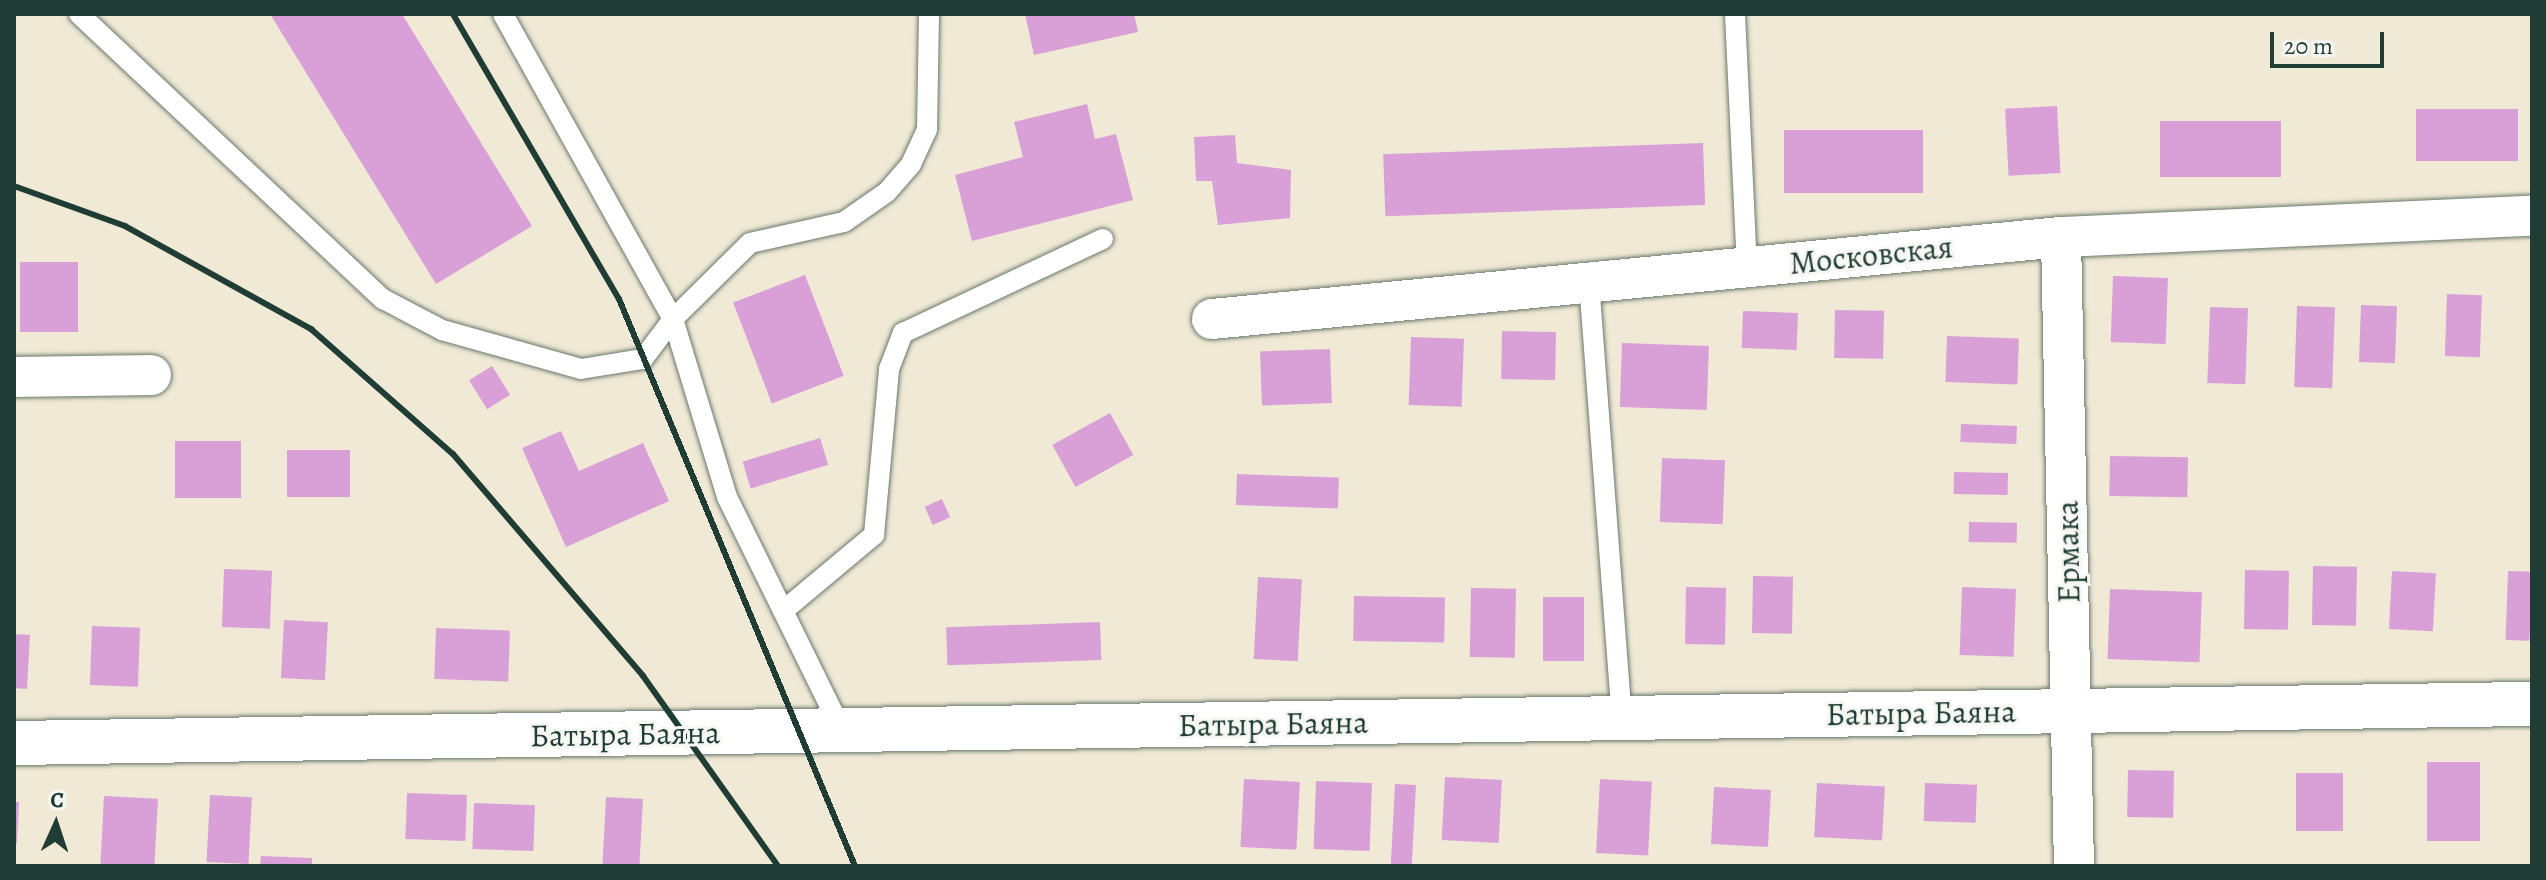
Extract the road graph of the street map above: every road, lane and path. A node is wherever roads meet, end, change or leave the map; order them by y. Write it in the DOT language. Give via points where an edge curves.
graph roads {
  1 [pos="79,14"];
  2 [pos="503,14"];
  3 [pos="929,14"];
  4 [pos="1735,14"];
  5 [pos="2532,216"];
  6 [pos="2061,237"];
  7 [pos="1103,239"];
  8 [pos="1747,267"];
  9 [pos="1589,282"];
  10 [pos="673,319"];
  11 [pos="1212,319"];
  12 [pos="151,375"];
  13 [pos="14,377"];
  14 [pos="783,611"];
  15 [pos="2532,704"];
  16 [pos="2072,711"];
  17 [pos="1622,718"];
  18 [pos="842,731"];
  19 [pos="14,743"];
  20 [pos="2074,866"];
  1 -- 10 [label="lane" via="383,299 442,330 581,369 643,359"];
  2 -- 10 [label="lane"];
  3 -- 10 [label="lane" via="927,129 911,164 868,211 750,243"];
  4 -- 8 [label="lane"];
  5 -- 6 [label="street, Московская"];
  6 -- 8 [label="street, Московская"];
  6 -- 16 [label="street, Ермака"];
  7 -- 14 [label="lane" via="903,333 889,369 874,535"];
  8 -- 9 [label="street, Московская"];
  9 -- 11 [label="street, Московская"];
  9 -- 17 [label="lane"];
  10 -- 14 [label="lane" via="727,497"];
  12 -- 13 [label="street"];
  14 -- 18 [label="lane"];
  15 -- 16 [label="street, Батыра Баяна"];
  16 -- 17 [label="street, Батыра Баяна"];
  16 -- 20 [label="street, Ермака"];
  17 -- 18 [label="street, Батыра Баяна"];
  18 -- 19 [label="street, Батыра Баяна"];
}
